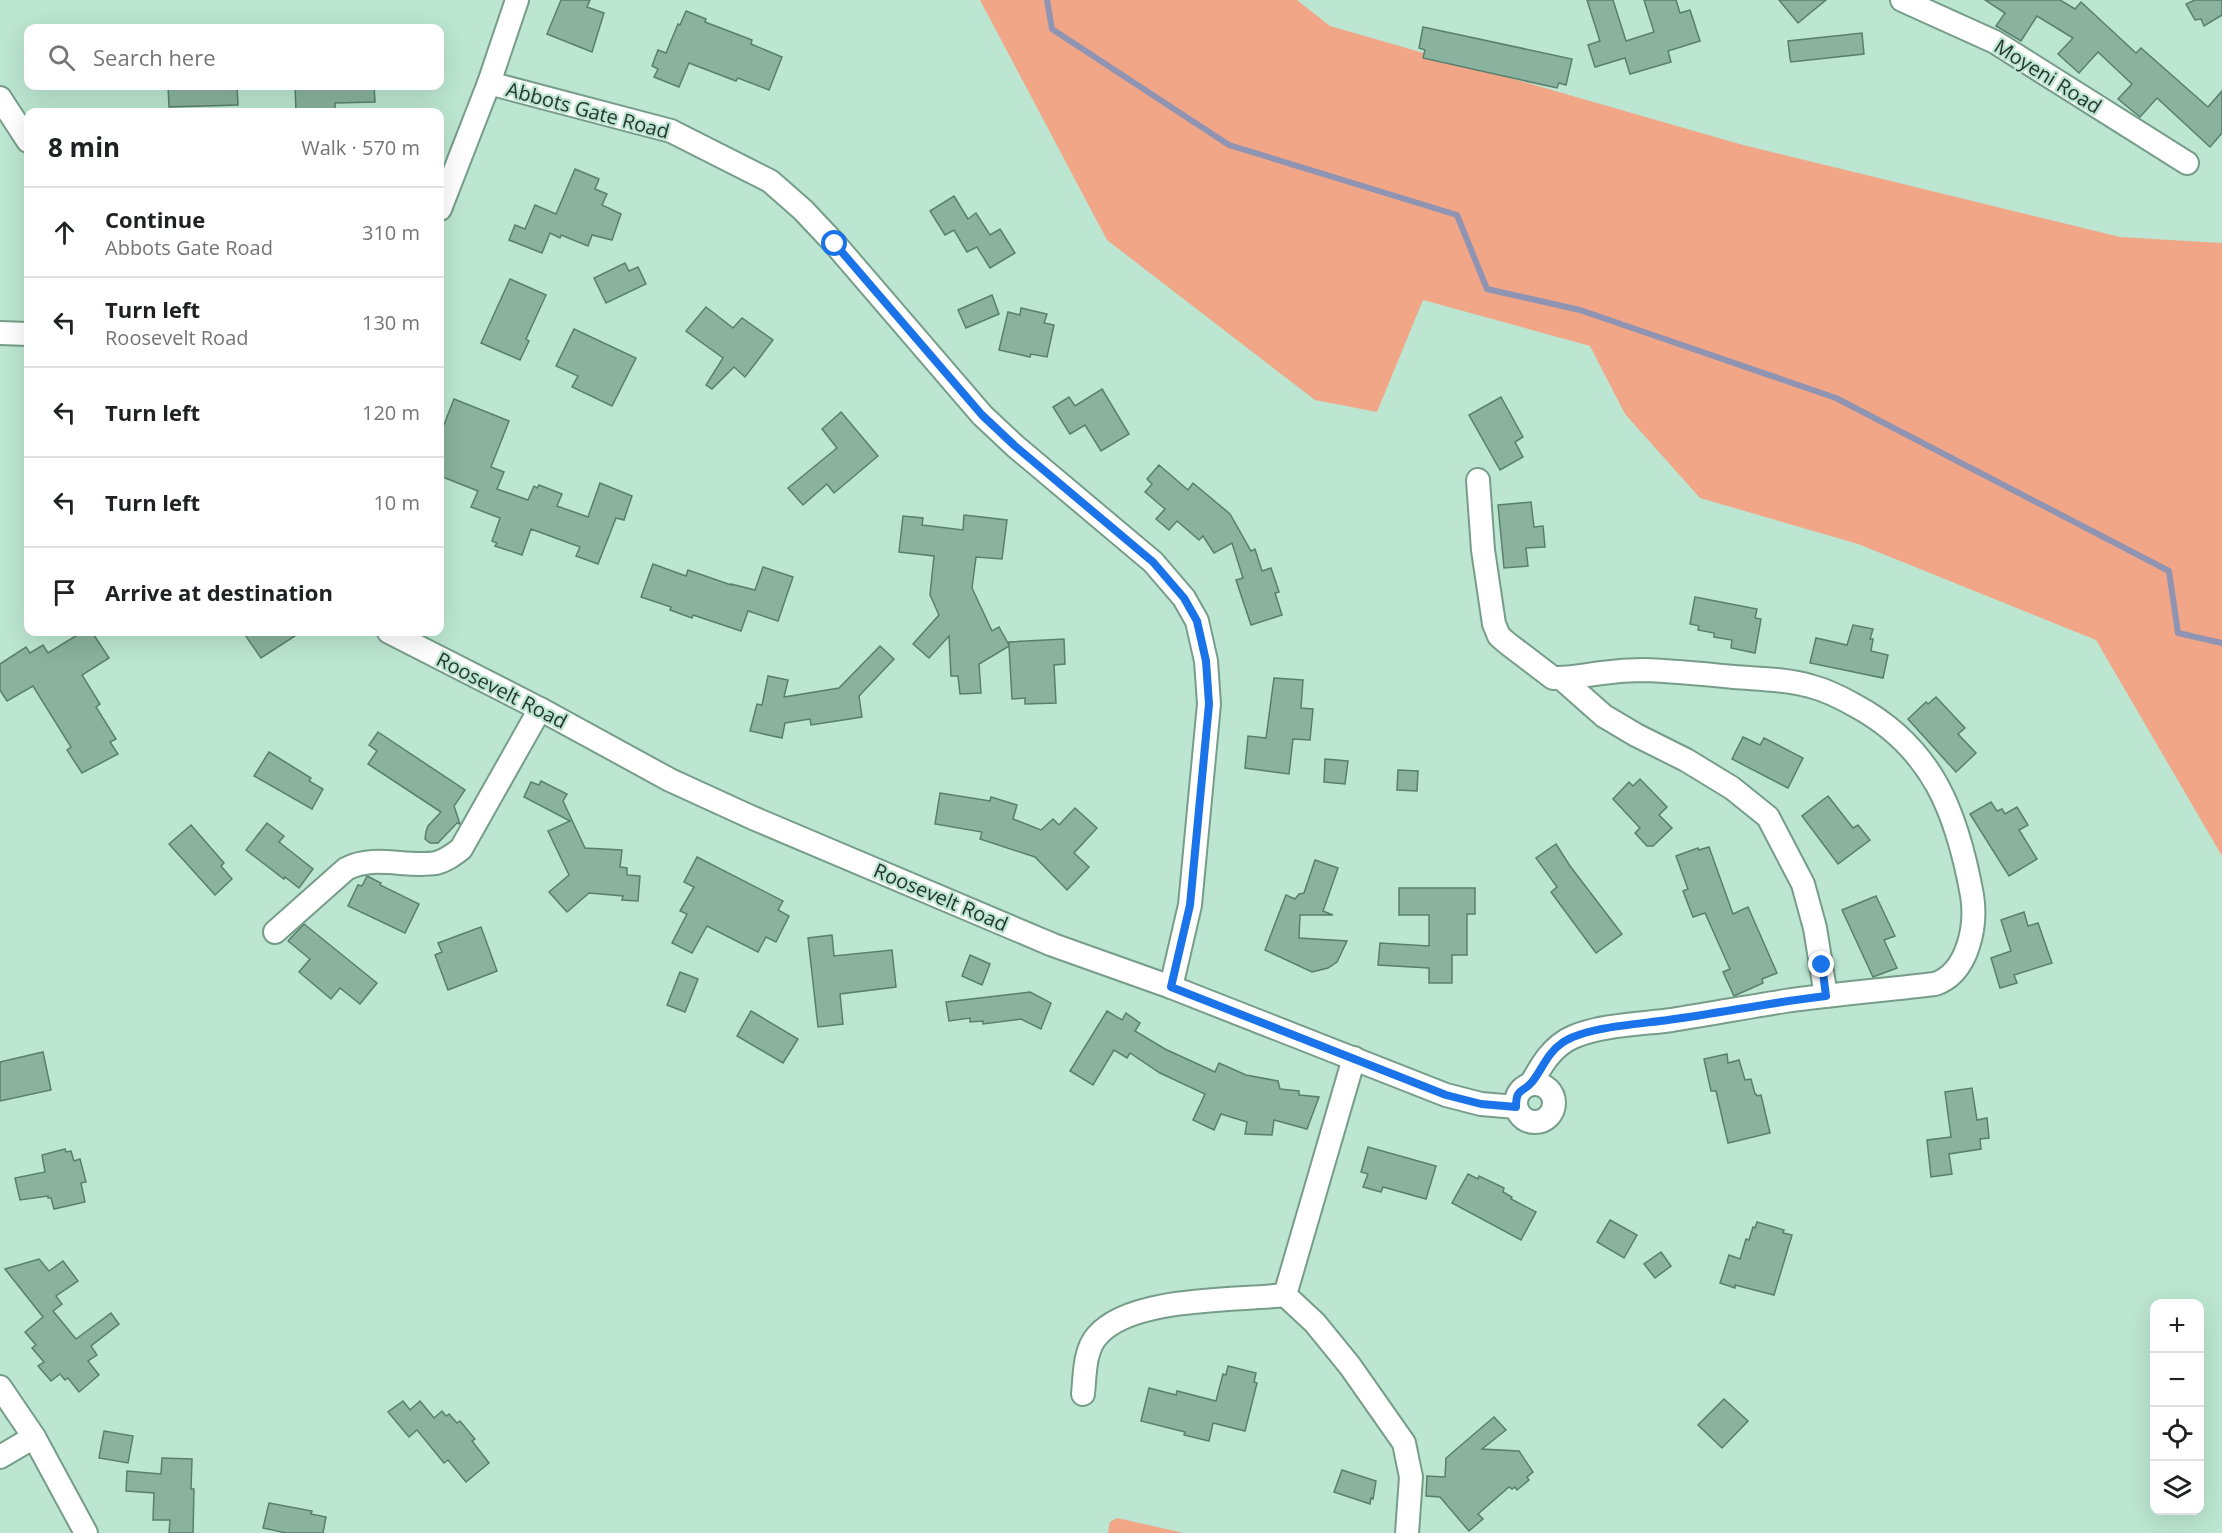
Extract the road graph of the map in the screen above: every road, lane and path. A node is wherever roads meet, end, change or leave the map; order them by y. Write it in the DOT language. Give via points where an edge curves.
graph roads {
  1 [pos="517,0"];
  2 [pos="1902,0"];
  3 [pos="489,83"];
  4 [pos="0,98"];
  5 [pos="24,135"];
  6 [pos="2187,163"];
  7 [pos="444,199"];
  8 [pos="0,333"];
  9 [pos="24,334"];
  10 [pos="1478,480"];
  11 [pos="396,636"];
  12 [pos="1561,678"];
  13 [pos="540,709"];
  14 [pos="275,932"];
  15 [pos="1171,987"];
  16 [pos="1826,996"];
  17 [pos="1354,1058"];
  18 [pos="1531,1084"];
  19 [pos="1516,1107"];
  20 [pos="1285,1295"];
  21 [pos="0,1387"];
  22 [pos="1083,1394"];
  23 [pos="34,1437"];
  24 [pos="0,1457"];
  25 [pos="86,1533"];
  26 [pos="1407,1533"];
  1 -- 3 [label="street"];
  2 -- 6 [label="street, Moyeni Road" via="1995,42"];
  3 -- 7 [label="street"];
  3 -- 15 [label="street, Abbots Gate Road" via="671,131 770,181 835,244 982,415 1153,562 1184,598 1197,621 1206,661 1209,704 1190,905"];
  4 -- 5 [label="street"];
  8 -- 9 [label="street"];
  10 -- 12 [label="street" via="1483,550 1499,636 1553,678"];
  11 -- 13 [label="street, Roosevelt Road"];
  12 -- 16 [label="street" via="1604,716 1723,782 1768,817 1803,884"];
  12 -- 16 [label="street" via="1643,670 1810,686 1869,713 1898,733 1916,752 1952,816 1967,867 1974,908 1963,958 1946,980 1935,984"];
  13 -- 14 [label="street" via="461,849 435,863 355,864"];
  13 -- 15 [label="street, Roosevelt Road" via="670,780 753,818 1053,945"];
  15 -- 17 [label="street, Roosevelt Road"];
  16 -- 18 [label="street" via="1624,1025 1574,1036 1542,1064"];
  17 -- 19 [label="street, Roosevelt Road" via="1446,1095"];
  17 -- 20 [label="street"];
  18 -- 19 [label="street" via="1519,1093"];
  18 -- 19 [label="street" via="1551,1092 1551,1113 1532,1122 1519,1114"];
  20 -- 22 [label="street" via="1157,1307 1125,1316 1097,1335 1087,1357"];
  20 -- 26 [label="street" via="1315,1323 1350,1366 1404,1443 1411,1477"];
  21 -- 23 [label="street"];
  23 -- 24 [label="street"];
  23 -- 25 [label="street"];
}
